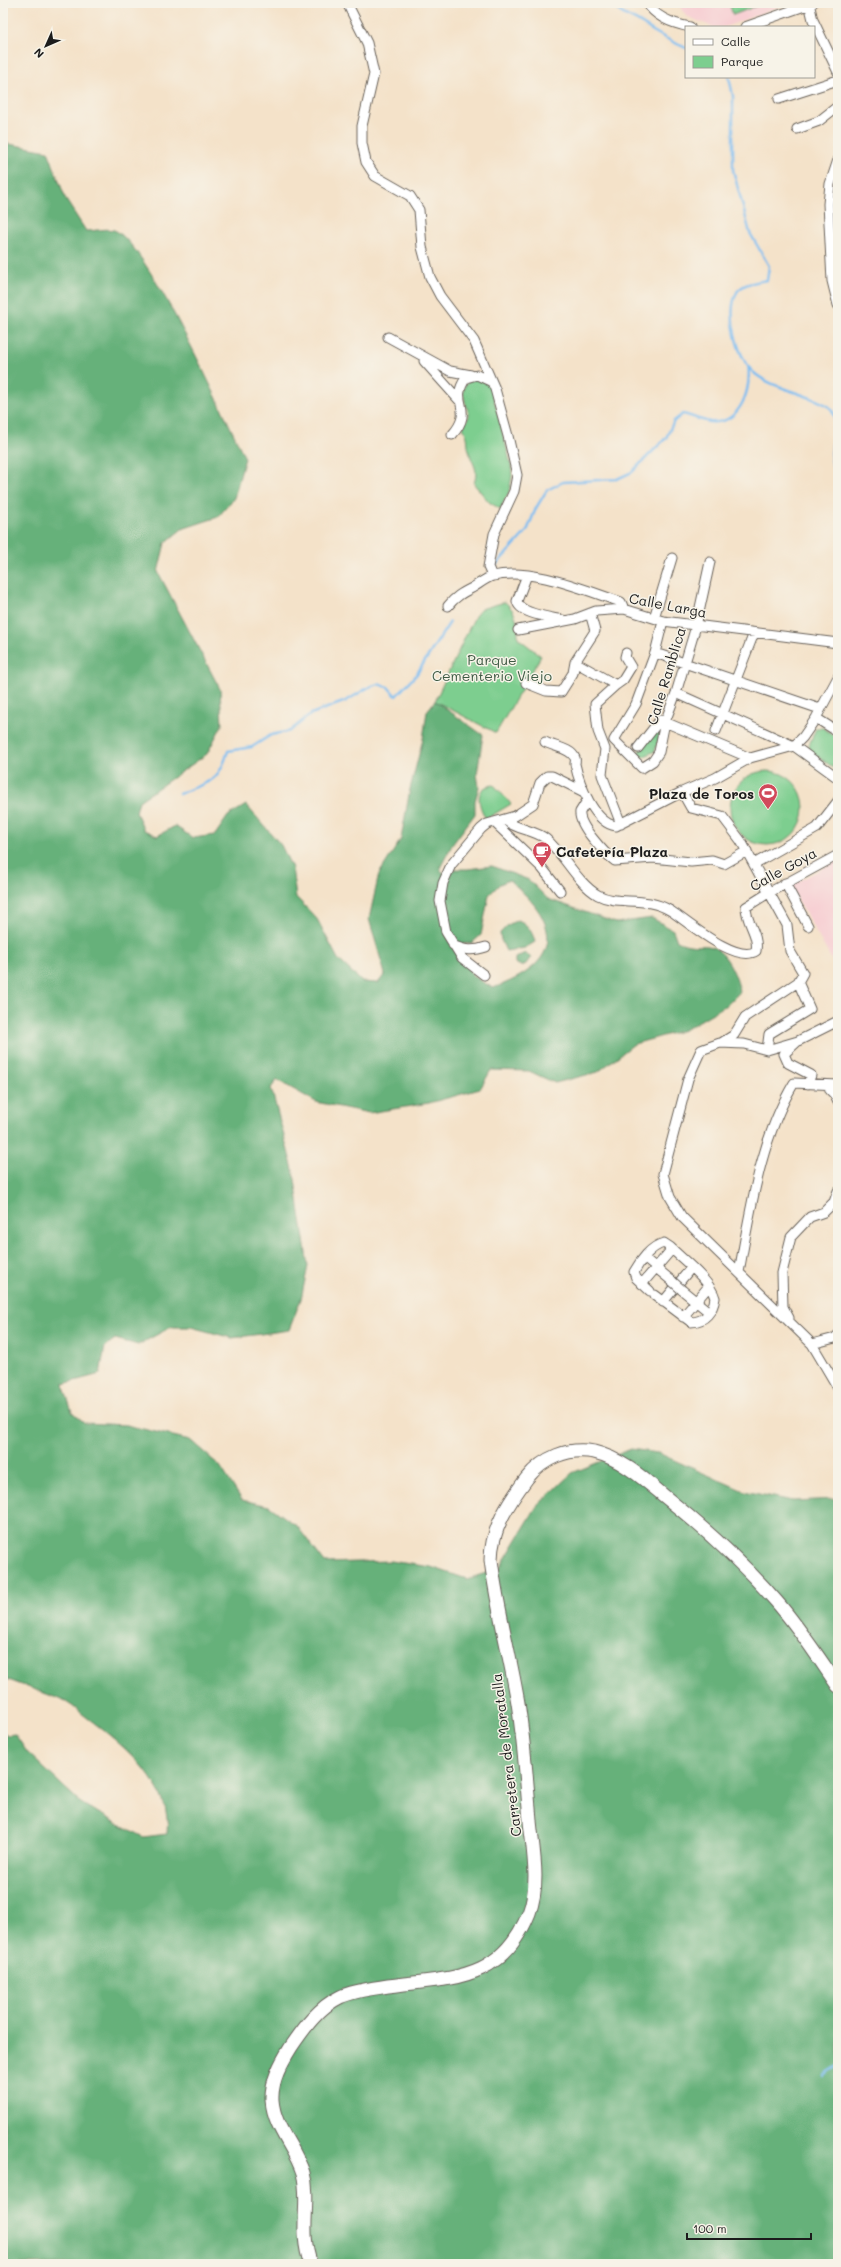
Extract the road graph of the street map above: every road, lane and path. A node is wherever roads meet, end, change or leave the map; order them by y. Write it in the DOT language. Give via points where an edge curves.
graph roads {
  1 [pos="347,3"];
  2 [pos="647,3"];
  3 [pos="810,3"];
  4 [pos="687,26"];
  5 [pos="748,26"];
  6 [pos="838,72"];
  7 [pos="838,80"];
  8 [pos="779,99"];
  9 [pos="838,106"];
  10 [pos="797,130"];
  11 [pos="838,160"];
  12 [pos="837,292"];
  13 [pos="838,305"];
  14 [pos="388,337"];
  15 [pos="415,353"];
  16 [pos="471,375"];
  17 [pos="492,382"];
  18 [pos="459,400"];
  19 [pos="452,435"];
  20 [pos="672,558"];
  21 [pos="710,562"];
  22 [pos="527,575"];
  23 [pos="492,576"];
  24 [pos="448,606"];
  25 [pos="624,609"];
  26 [pos="590,613"];
  27 [pos="654,618"];
  28 [pos="566,620"];
  29 [pos="663,621"];
  30 [pos="696,626"];
  31 [pos="518,630"];
  32 [pos="754,633"];
  33 [pos="838,643"];
  34 [pos="626,653"];
  35 [pos="656,653"];
  36 [pos="575,662"];
  37 [pos="685,663"];
  38 [pos="838,677"];
  39 [pos="735,681"];
  40 [pos="526,683"];
  41 [pos="616,685"];
  42 [pos="676,693"];
  43 [pos="820,709"];
  44 [pos="722,714"];
  45 [pos="816,718"];
  46 [pos="665,722"];
  47 [pos="716,731"];
  48 [pos="838,732"];
  49 [pos="803,737"];
  50 [pos="545,742"];
  51 [pos="794,746"];
  52 [pos="638,748"];
  53 [pos="750,758"];
  54 [pos="810,758"];
  55 [pos="838,778"];
  56 [pos="682,792"];
  57 [pos="586,796"];
  58 [pos="838,801"];
  59 [pos="505,820"];
  60 [pos="494,822"];
  61 [pos="620,824"];
  62 [pos="747,851"];
  63 [pos="838,855"];
  64 [pos="754,864"];
  65 [pos="785,883"];
  66 [pos="560,891"];
  67 [pos="770,892"];
  68 [pos="808,926"];
  69 [pos="452,944"];
  70 [pos="486,947"];
  71 [pos="484,975"];
  72 [pos="798,982"];
  73 [pos="838,1021"];
  74 [pos="798,1041"];
  75 [pos="720,1043"];
  76 [pos="767,1050"];
  77 [pos="808,1084"];
  78 [pos="834,1085"];
  79 [pos="838,1102"];
  80 [pos="838,1192"];
  81 [pos="672,1249"];
  82 [pos="644,1258"];
  83 [pos="656,1268"];
  84 [pos="691,1268"];
  85 [pos="739,1272"];
  86 [pos="642,1284"];
  87 [pos="709,1286"];
  88 [pos="663,1302"];
  89 [pos="697,1302"];
  90 [pos="709,1312"];
  91 [pos="683,1317"];
  92 [pos="795,1327"];
  93 [pos="838,1335"];
  94 [pos="812,1344"];
  95 [pos="838,1369"];
  96 [pos="828,1371"];
  97 [pos="838,1388"];
  98 [pos="838,1686"];
  99 [pos="312,2264"];
  1 -- 17 [label="street" via="367,42 374,74 362,126 366,162 382,182 402,191 416,203 419,210 422,247 430,277 440,296 474,341"];
  2 -- 4 [label="street" via="661,17"];
  3 -- 5 [label="street"];
  3 -- 6 [label="street" via="815,25"];
  7 -- 8 [label="street"];
  9 -- 10 [label="street" via="819,122"];
  11 -- 12 [label="street" via="830,184 828,204 832,281"];
  12 -- 13 [label="street"];
  14 -- 15 [label="street"];
  15 -- 16 [label="street" via="456,374"];
  15 -- 18 [label="street"];
  16 -- 17 [label="street"];
  16 -- 18 [label="street" via="460,388"];
  17 -- 23 [label="street" via="504,418 517,475 514,491 494,534 488,567"];
  18 -- 19 [label="street" via="464,416 461,425"];
  20 -- 27 [label="street"];
  21 -- 30 [label="street, Calle Ramblica"];
  22 -- 23 [label="street"];
  22 -- 25 [label="street" via="570,585 621,602"];
  22 -- 28 [label="street" via="517,601 518,606 523,611"];
  23 -- 24 [label="street" via="455,597"];
  25 -- 26 [label="street, Calle Larga"];
  25 -- 27 [label="street, Calle Larga"];
  26 -- 28 [label="street, Calle Larga"];
  26 -- 36 [label="street" via="595,631"];
  27 -- 29 [label="street, Calle Larga"];
  28 -- 31 [label="street, Calle Larga"];
  29 -- 30 [label="street, Calle Larga"];
  29 -- 35 [label="street"];
  30 -- 32 [label="street, Calle Larga"];
  30 -- 37 [label="street, Calle Ramblica"];
  32 -- 33 [label="street, Calle Larga"];
  32 -- 39 [label="street"];
  34 -- 41 [label="street" via="625,657 631,667 623,680"];
  35 -- 37 [label="street"];
  35 -- 46 [label="street, Calle Ramblica" via="636,704 614,740 642,768 653,761 658,752"];
  36 -- 40 [label="street" via="573,673 561,692 546,691"];
  36 -- 41 [label="street"];
  37 -- 39 [label="street"];
  37 -- 42 [label="street, Calle Ramblica"];
  38 -- 43 [label="street"];
  39 -- 43 [label="street"];
  39 -- 44 [label="street"];
  41 -- 61 [label="street" via="595,704 598,731 605,749 602,775"];
  42 -- 44 [label="street"];
  42 -- 46 [label="street, Calle Ramblica"];
  43 -- 45 [label="street"];
  44 -- 47 [label="street"];
  44 -- 51 [label="street"];
  45 -- 48 [label="street"];
  45 -- 49 [label="street"];
  46 -- 52 [label="street" via="660,720"];
  46 -- 53 [label="street"];
  49 -- 51 [label="street"];
  49 -- 54 [label="street" via="804,747"];
  50 -- 57 [label="street" via="564,749 575,758"];
  51 -- 53 [label="street"];
  51 -- 54 [label="street"];
  53 -- 56 [label="street" via="715,778"];
  54 -- 55 [label="street"];
  56 -- 61 [label="street"];
  56 -- 62 [label="street" via="691,808 716,814 726,820"];
  57 -- 59 [label="street" via="552,776 547,776 540,783 533,804"];
  57 -- 61 [label="street" via="611,826"];
  57 -- 62 [label="street" via="580,812 581,820 599,847 615,861 653,858 691,862 712,860 724,864"];
  58 -- 64 [label="street" via="817,828"];
  59 -- 60 [label="street"];
  59 -- 67 [label="street, Calle Goya" via="518,828 544,837 598,895 657,903 716,942 742,953 752,954 756,951 757,944 746,907"];
  60 -- 66 [label="street" via="542,868"];
  60 -- 69 [label="street" via="481,829 451,865 443,883 440,901 442,919"];
  62 -- 64 [label="street"];
  63 -- 65 [label="street, Calle Goya"];
  64 -- 67 [label="street"];
  65 -- 67 [label="street, Calle Goya"];
  65 -- 68 [label="street"];
  67 -- 72 [label="street" via="787,925 790,951 802,973"];
  69 -- 70 [label="street" via="462,950 471,951"];
  69 -- 71 [label="street" via="462,958"];
  72 -- 75 [label="street" via="745,1017 734,1035"];
  72 -- 76 [label="street" via="810,1009 769,1034"];
  73 -- 74 [label="street"];
  74 -- 76 [label="street"];
  74 -- 77 [label="street" via="784,1054 793,1067 811,1075"];
  75 -- 76 [label="street" via="744,1044"];
  75 -- 85 [label="street" via="701,1050 688,1079 663,1174 670,1197 682,1217"];
  77 -- 78 [label="street"];
  77 -- 85 [label="street" via="794,1083 780,1106 769,1135"];
  78 -- 79 [label="street" via="830,1090"];
  80 -- 92 [label="street" via="834,1202 824,1212 810,1216 792,1237 782,1273 782,1307"];
  81 -- 82 [label="street" via="664,1243 657,1245"];
  81 -- 83 [label="street"];
  81 -- 84 [label="street"];
  82 -- 83 [label="street"];
  82 -- 86 [label="street" via="634,1272"];
  83 -- 86 [label="street"];
  83 -- 89 [label="street, bridge"];
  84 -- 87 [label="street"];
  84 -- 88 [label="street"];
  85 -- 92 [label="street"];
  86 -- 88 [label="street"];
  87 -- 89 [label="street"];
  87 -- 90 [label="street" via="716,1298"];
  88 -- 91 [label="street"];
  89 -- 90 [label="street"];
  89 -- 91 [label="street"];
  90 -- 91 [label="street" via="697,1322 691,1322"];
  92 -- 94 [label="street"];
  93 -- 94 [label="street"];
  94 -- 96 [label="street"];
  95 -- 96 [label="street"];
  96 -- 97 [label="street"];
  98 -- 99 [label="main road, Carretera de Moratalla" via="775,1600 712,1538 638,1475 614,1460 595,1452 582,1451 555,1456 541,1464 530,1475 511,1501 496,1529 491,1560 522,1733 534,1861 533,1900 524,1922 512,1941 486,1967 457,1977 363,1989 338,1998 314,2017 286,2056 275,2077 272,2101 280,2129 303,2173 305,2238"];
}
